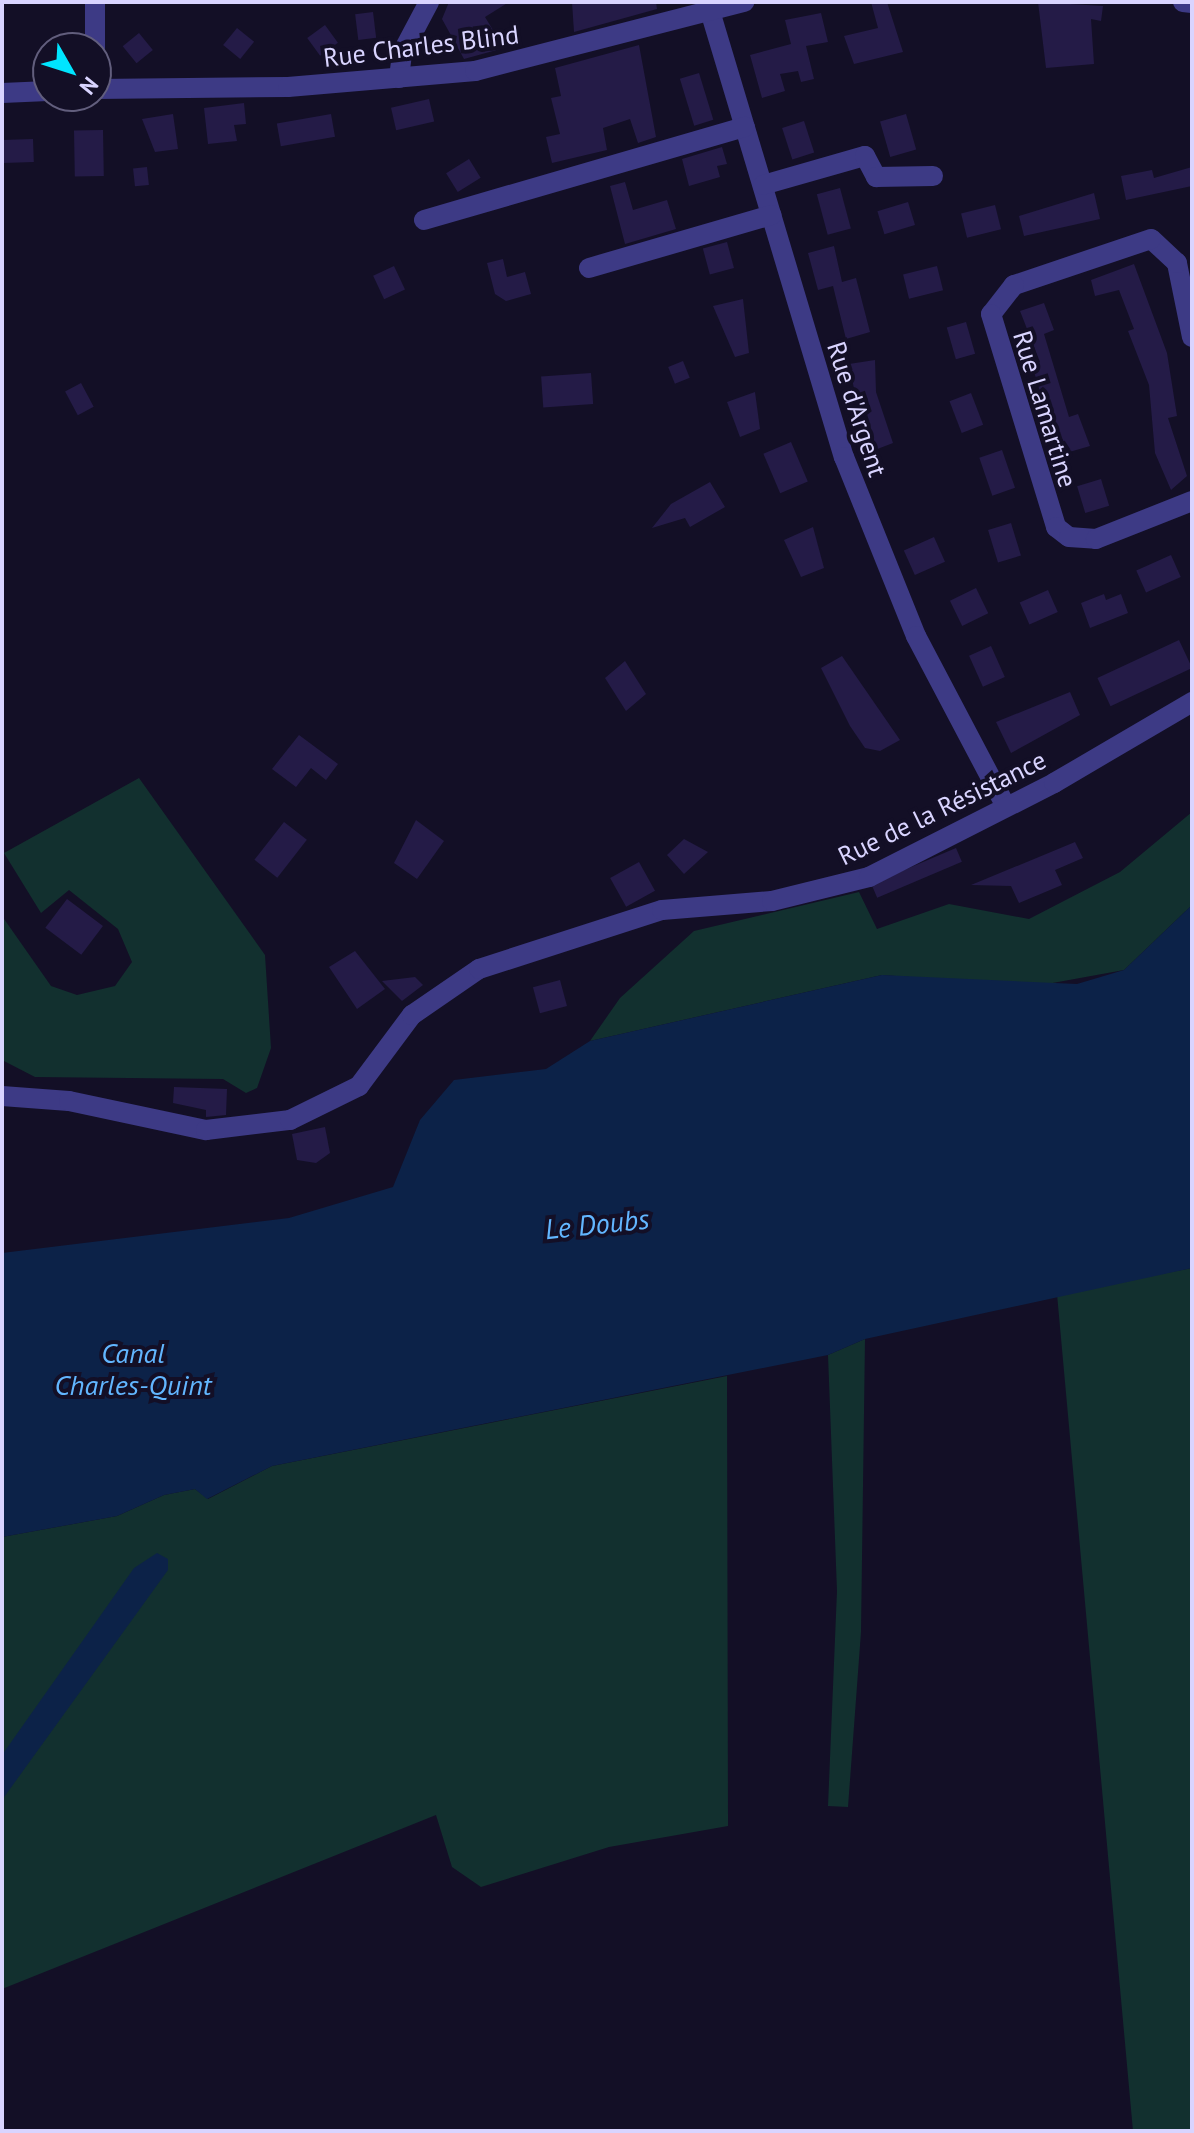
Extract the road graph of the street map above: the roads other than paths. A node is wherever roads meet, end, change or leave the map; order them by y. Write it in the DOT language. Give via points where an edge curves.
graph roads {
  1 [pos="95,2"];
  2 [pos="429,2"];
  3 [pos="744,2"];
  4 [pos="1183,2"];
  5 [pos="1192,3"];
  6 [pos="710,11"];
  7 [pos="95,32"];
  8 [pos="399,78"];
  9 [pos="112,88"];
  10 [pos="32,92"];
  11 [pos="2,93"];
  12 [pos="745,127"];
  13 [pos="933,176"];
  14 [pos="763,185"];
  15 [pos="771,215"];
  16 [pos="424,220"];
  17 [pos="589,268"];
  18 [pos="1192,337"];
  19 [pos="1191,506"];
  20 [pos="1192,702"];
  21 [pos="1005,805"];
  22 [pos="2,1096"];
  1 -- 7 [label="street"];
  2 -- 8 [label="street" via="402,53"];
  3 -- 6 [label="street, Rue Charles Blind"];
  4 -- 5 [label="street"];
  6 -- 8 [label="street, Rue Charles Blind" via="509,64"];
  6 -- 12 [label="street, Rue d'Argent"];
  8 -- 9 [label="street, Rue Charles Blind"];
  10 -- 11 [label="street"];
  12 -- 14 [label="street, Rue d'Argent"];
  12 -- 16 [label="street"];
  13 -- 14 [label="street" via="876,177 865,156"];
  14 -- 15 [label="street, Rue d'Argent"];
  15 -- 17 [label="street"];
  15 -- 21 [label="street, Rue d'Argent" via="875,539 916,636"];
  18 -- 19 [label="street, Rue Lamartine" via="1177,263 1151,239 1014,285 991,314 1056,527 1069,537 1096,539"];
  20 -- 21 [label="street, Rue de la Résistance"];
  21 -- 22 [label="street, Rue de la Résistance" via="837,887 662,910 479,969 412,1015 359,1086 290,1120 206,1130 69,1101"];
}
